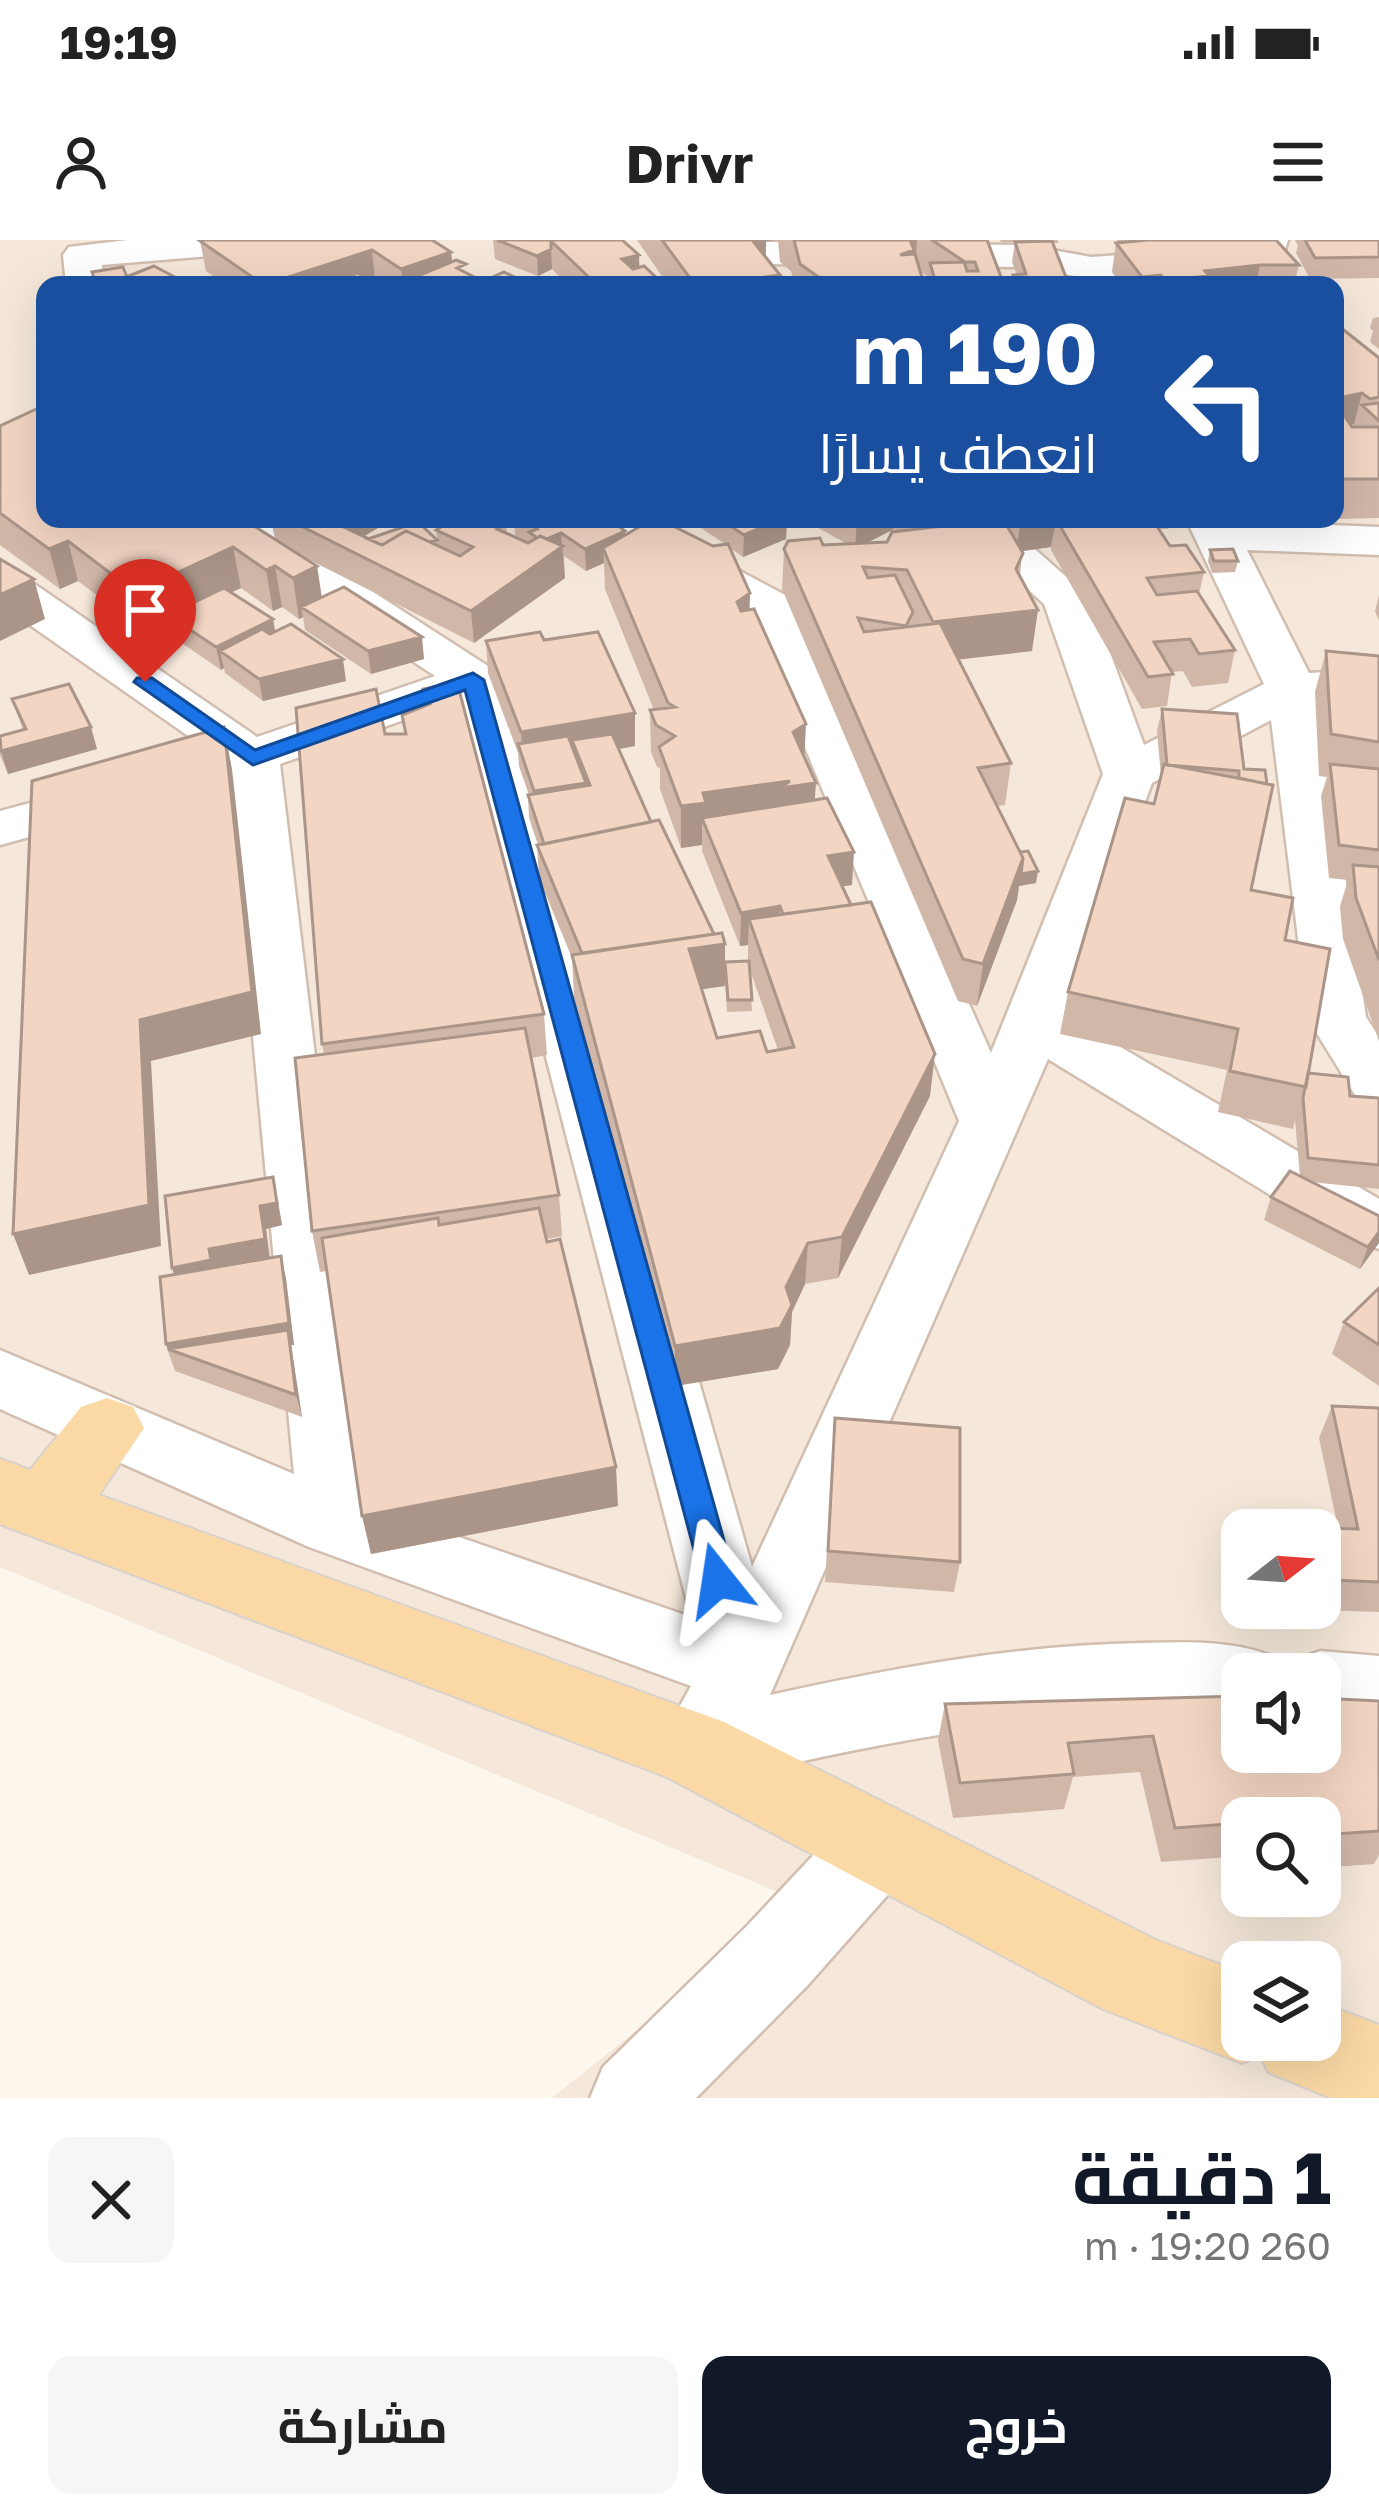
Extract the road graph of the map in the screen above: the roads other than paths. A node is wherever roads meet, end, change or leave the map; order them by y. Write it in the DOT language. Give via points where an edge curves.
graph roads {
  1 [pos="268,240"];
  2 [pos="916,247"];
  3 [pos="90,259"];
  4 [pos="760,259"];
  5 [pos="1276,259"];
  6 [pos="1089,264"];
  7 [pos="992,270"];
  8 [pos="141,276"];
  9 [pos="243,528"];
  10 [pos="624,528"];
  11 [pos="984,528"];
  12 [pos="1214,528"];
  13 [pos="1226,528"];
  14 [pos="1379,541"];
  15 [pos="0,582"];
  16 [pos="473,680"];
  17 [pos="1379,685"];
  18 [pos="1292,689"];
  19 [pos="253,758"];
  20 [pos="1130,774"];
  21 [pos="1306,789"];
  22 [pos="1361,796"];
  23 [pos="0,828"];
  24 [pos="1034,1023"];
  25 [pos="1379,1085"];
  26 [pos="990,1121"];
  27 [pos="1379,1224"];
  28 [pos="0,1378"];
  29 [pos="107,1428"];
  30 [pos="22,1500"];
  31 [pos="335,1525"];
  32 [pos="743,1670"];
  33 [pos="1221,1678"];
  34 [pos="1341,1688"];
  35 [pos="1379,1691"];
  36 [pos="695,1749"];
  37 [pos="879,1844"];
  38 [pos="1221,2010"];
  39 [pos="1341,2056"];
  40 [pos="1379,2071"];
  41 [pos="634,2098"];
  1 -- 3 [label="street"];
  2 -- 4 [label="street"];
  2 -- 7 [label="street"];
  3 -- 8 [label="street"];
  5 -- 6 [label="street"];
  6 -- 7 [label="street" via="1050,257"];
  9 -- 16 [label="street"];
  10 -- 26 [label="street" via="770,606"];
  11 -- 20 [label="street" via="1066,598"];
  12 -- 18 [label="street"];
  13 -- 14 [label="street"];
  15 -- 19 [label="street"];
  16 -- 19 [label="street"];
  16 -- 32 [label="street"];
  17 -- 18 [label="street"];
  18 -- 20 [label="street"];
  18 -- 21 [label="street"];
  19 -- 23 [label="street"];
  19 -- 31 [label="street"];
  20 -- 24 [label="street"];
  21 -- 22 [label="street"];
  21 -- 25 [label="street" via="1337,1019"];
  24 -- 26 [label="street"];
  24 -- 27 [label="street"];
  26 -- 32 [label="street"];
  28 -- 29 [label="street"];
  29 -- 30 [label="main road"];
  29 -- 31 [label="street"];
  30 -- 36 [label="main road"];
  31 -- 32 [label="street"];
  32 -- 36 [label="street"];
  33 -- 36 [label="street" via="1052,1681 952,1693"];
  34 -- 35 [label="street"];
  36 -- 37 [label="main road"];
  37 -- 38 [label="main road" via="1136,1976"];
  37 -- 41 [label="street"];
  39 -- 40 [label="main road"];
}
